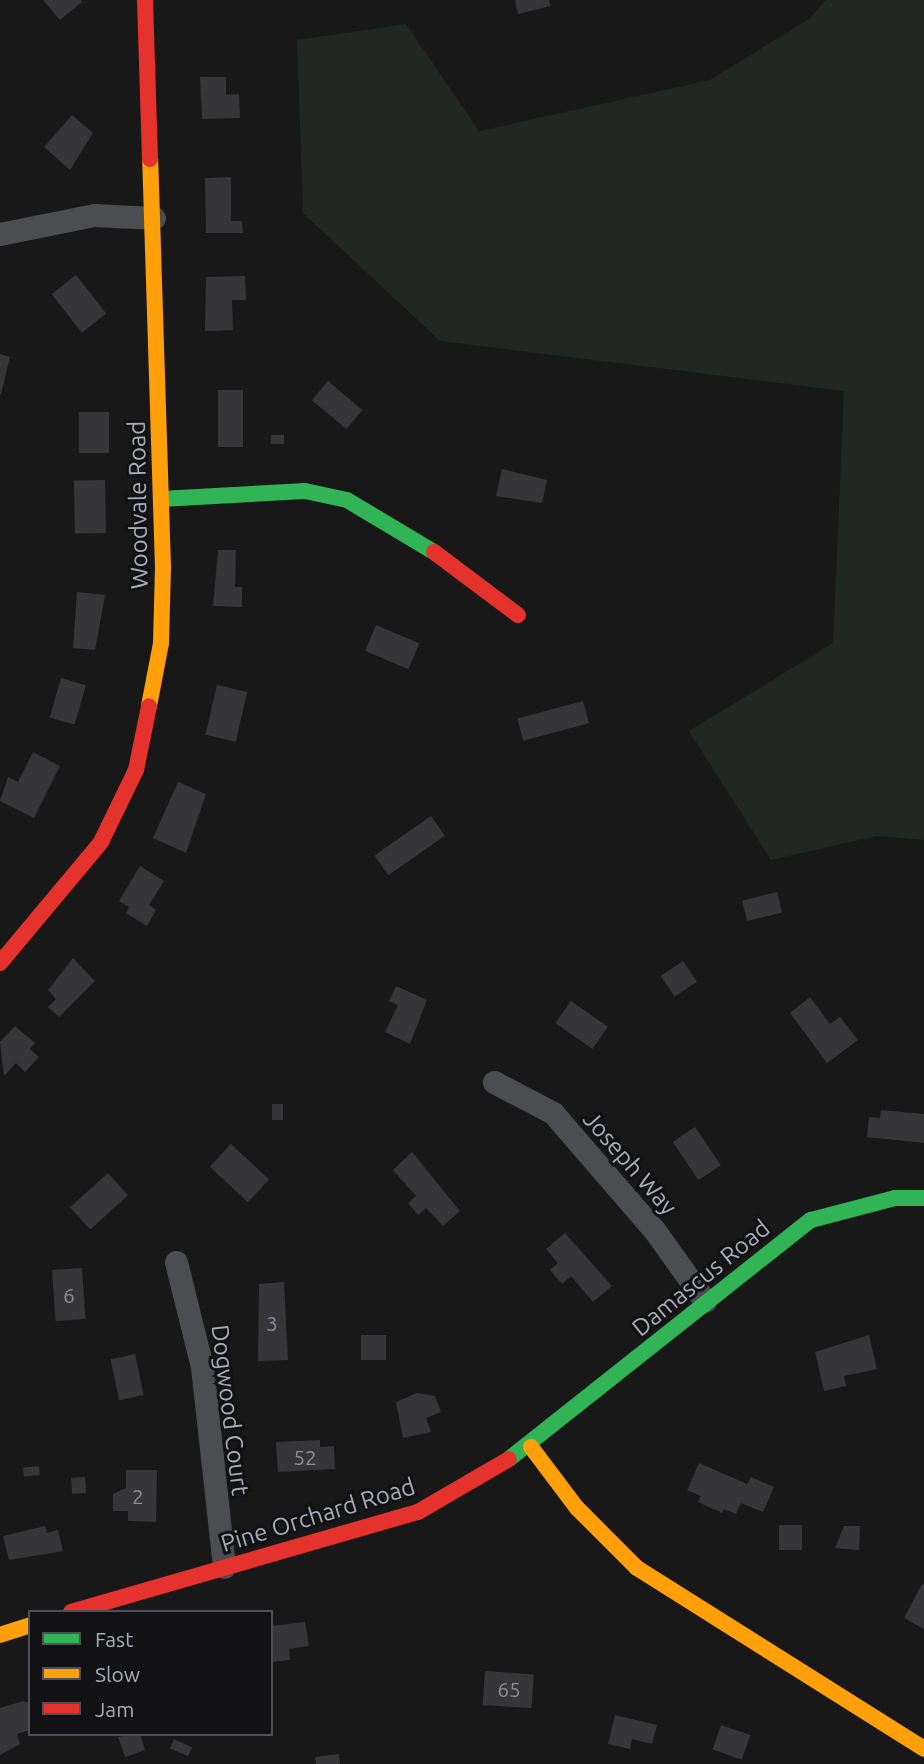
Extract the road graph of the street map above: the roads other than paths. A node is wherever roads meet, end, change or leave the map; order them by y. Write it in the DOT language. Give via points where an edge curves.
graph roads {
  1 [pos="145,0"];
  2 [pos="154,218"];
  3 [pos="0,234"];
  4 [pos="162,499"];
  5 [pos="518,615"];
  6 [pos="0,962"];
  7 [pos="494,1082"];
  8 [pos="924,1198"];
  9 [pos="176,1262"];
  10 [pos="705,1301"];
  11 [pos="531,1447"];
  12 [pos="224,1567"];
  13 [pos="78,1610"];
  14 [pos="28,1626"];
  15 [pos="0,1635"];
  16 [pos="924,1749"];
  1 -- 2 [label="street, Woodvale Road"];
  2 -- 3 [label="street" via="94,215"];
  2 -- 4 [label="street, Woodvale Road"];
  4 -- 5 [label="street" via="305,491 347,500 403,529"];
  4 -- 6 [label="street, Woodvale Road" via="161,643 136,770 100,842"];
  7 -- 10 [label="street, Joseph Way" via="553,1113 655,1231"];
  8 -- 10 [label="street, Damascus Road" via="895,1198 811,1220"];
  9 -- 12 [label="street, Dogwood Court" via="202,1367"];
  10 -- 11 [label="street, Damascus Road"];
  11 -- 12 [label="street, Pine Orchard Road" via="418,1512"];
  11 -- 16 [label="street" via="577,1508 637,1568"];
  12 -- 13 [label="street, Pine Orchard Road"];
  14 -- 15 [label="street"];
}
